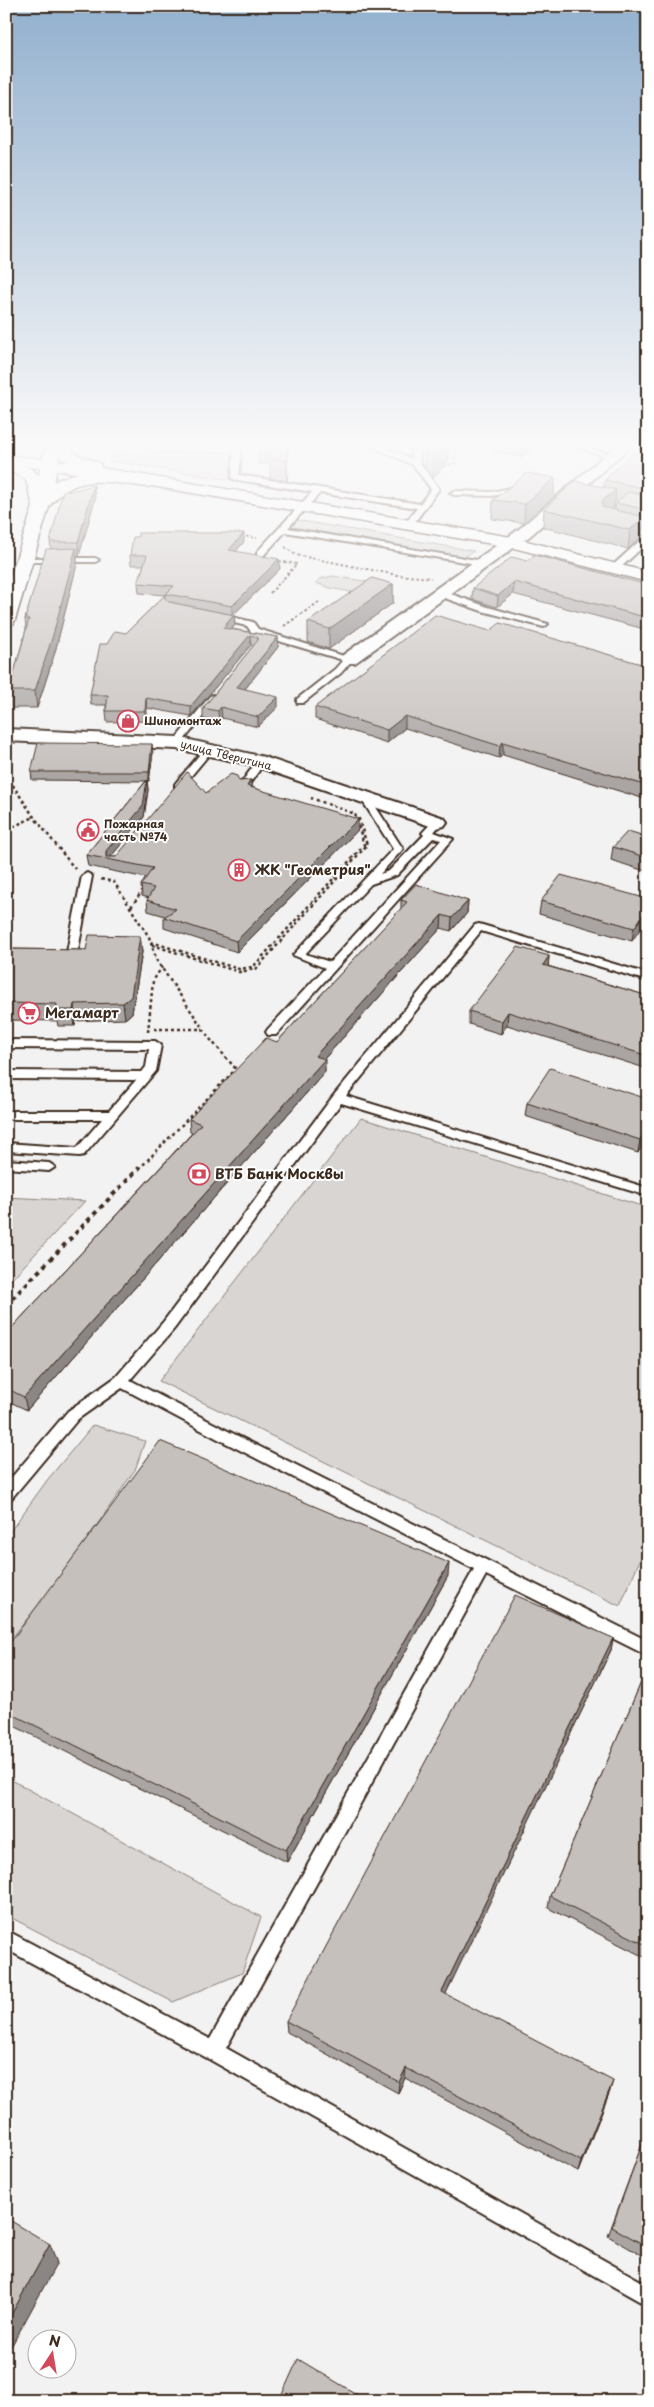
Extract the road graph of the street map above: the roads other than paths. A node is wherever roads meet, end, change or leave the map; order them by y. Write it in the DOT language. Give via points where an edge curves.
graph roads {
  1 [pos="26,555"];
  2 [pos="437,555"];
  3 [pos="493,555"];
  4 [pos="564,555"];
  5 [pos="628,555"];
  6 [pos="25,560"];
  7 [pos="95,560"];
  8 [pos="482,563"];
  9 [pos="614,568"];
  10 [pos="648,577"];
  11 [pos="442,594"];
  12 [pos="205,615"];
  13 [pos="6,620"];
  14 [pos="544,624"];
  15 [pos="349,659"];
  16 [pos="217,693"];
  17 [pos="300,701"];
  18 [pos="6,735"];
  19 [pos="176,743"];
  20 [pos="208,750"];
  21 [pos="260,762"];
  22 [pos="242,788"];
  23 [pos="172,793"];
  24 [pos="366,798"];
  25 [pos="434,828"];
  26 [pos="87,876"];
  27 [pos="367,882"];
  28 [pos="53,955"];
  29 [pos="331,966"];
  30 [pos="648,978"];
  31 [pos="272,1032"];
  32 [pos="6,1044"];
  33 [pos="6,1075"];
  34 [pos="145,1076"];
  35 [pos="338,1098"];
  36 [pos="6,1115"];
  37 [pos="112,1115"];
  38 [pos="6,1147"];
  39 [pos="6,1164"];
  40 [pos="49,1167"];
  41 [pos="648,1192"];
  42 [pos="122,1381"];
  43 [pos="6,1495"];
  44 [pos="483,1567"];
  45 [pos="648,1649"];
  46 [pos="6,1939"];
  47 [pos="214,2051"];
  48 [pos="648,2296"];
  1 -- 6 [label="main road"];
  2 -- 8 [label="lane"];
  3 -- 8 [label="street"];
  4 -- 9 [label="main road"];
  5 -- 9 [label="lane"];
  6 -- 7 [label="lane"];
  6 -- 13 [label="main road"];
  8 -- 11 [label="street"];
  9 -- 10 [label="main road"];
  11 -- 14 [label="lane" via="485,610"];
  11 -- 15 [label="street"];
  12 -- 15 [label="lane" via="250,624 255,631 269,636"];
  15 -- 17 [label="lane"];
  16 -- 19 [label="lane"];
  18 -- 19 [label="street, улица Тверитина"];
  19 -- 20 [label="street, улица Тверитина"];
  20 -- 21 [label="street, улица Тверитина"];
  20 -- 23 [label="lane"];
  21 -- 22 [label="lane"];
  21 -- 24 [label="street, улица Тверитина"];
  24 -- 25 [label="street, улица Тверитина"];
  24 -- 27 [label="lane" via="398,849"];
  25 -- 27 [label="lane" via="393,873"];
  25 -- 29 [label="lane" via="448,839"];
  26 -- 28 [label="lane" via="72,955"];
  27 -- 29 [label="lane" via="298,954"];
  29 -- 31 [label="lane"];
  30 -- 35 [label="lane" via="479,927"];
  32 -- 34 [label="lane" via="155,1045 152,1068"];
  33 -- 34 [label="lane"];
  34 -- 37 [label="lane"];
  35 -- 41 [label="lane"];
  35 -- 42 [label="lane" via="169,1325"];
  36 -- 37 [label="lane"];
  37 -- 38 [label="lane" via="80,1152"];
  39 -- 40 [label="lane"];
  42 -- 43 [label="lane" via="73,1415"];
  42 -- 44 [label="lane"];
  44 -- 45 [label="lane"];
  44 -- 47 [label="lane"];
  46 -- 47 [label="lane"];
  47 -- 48 [label="lane"];
}
